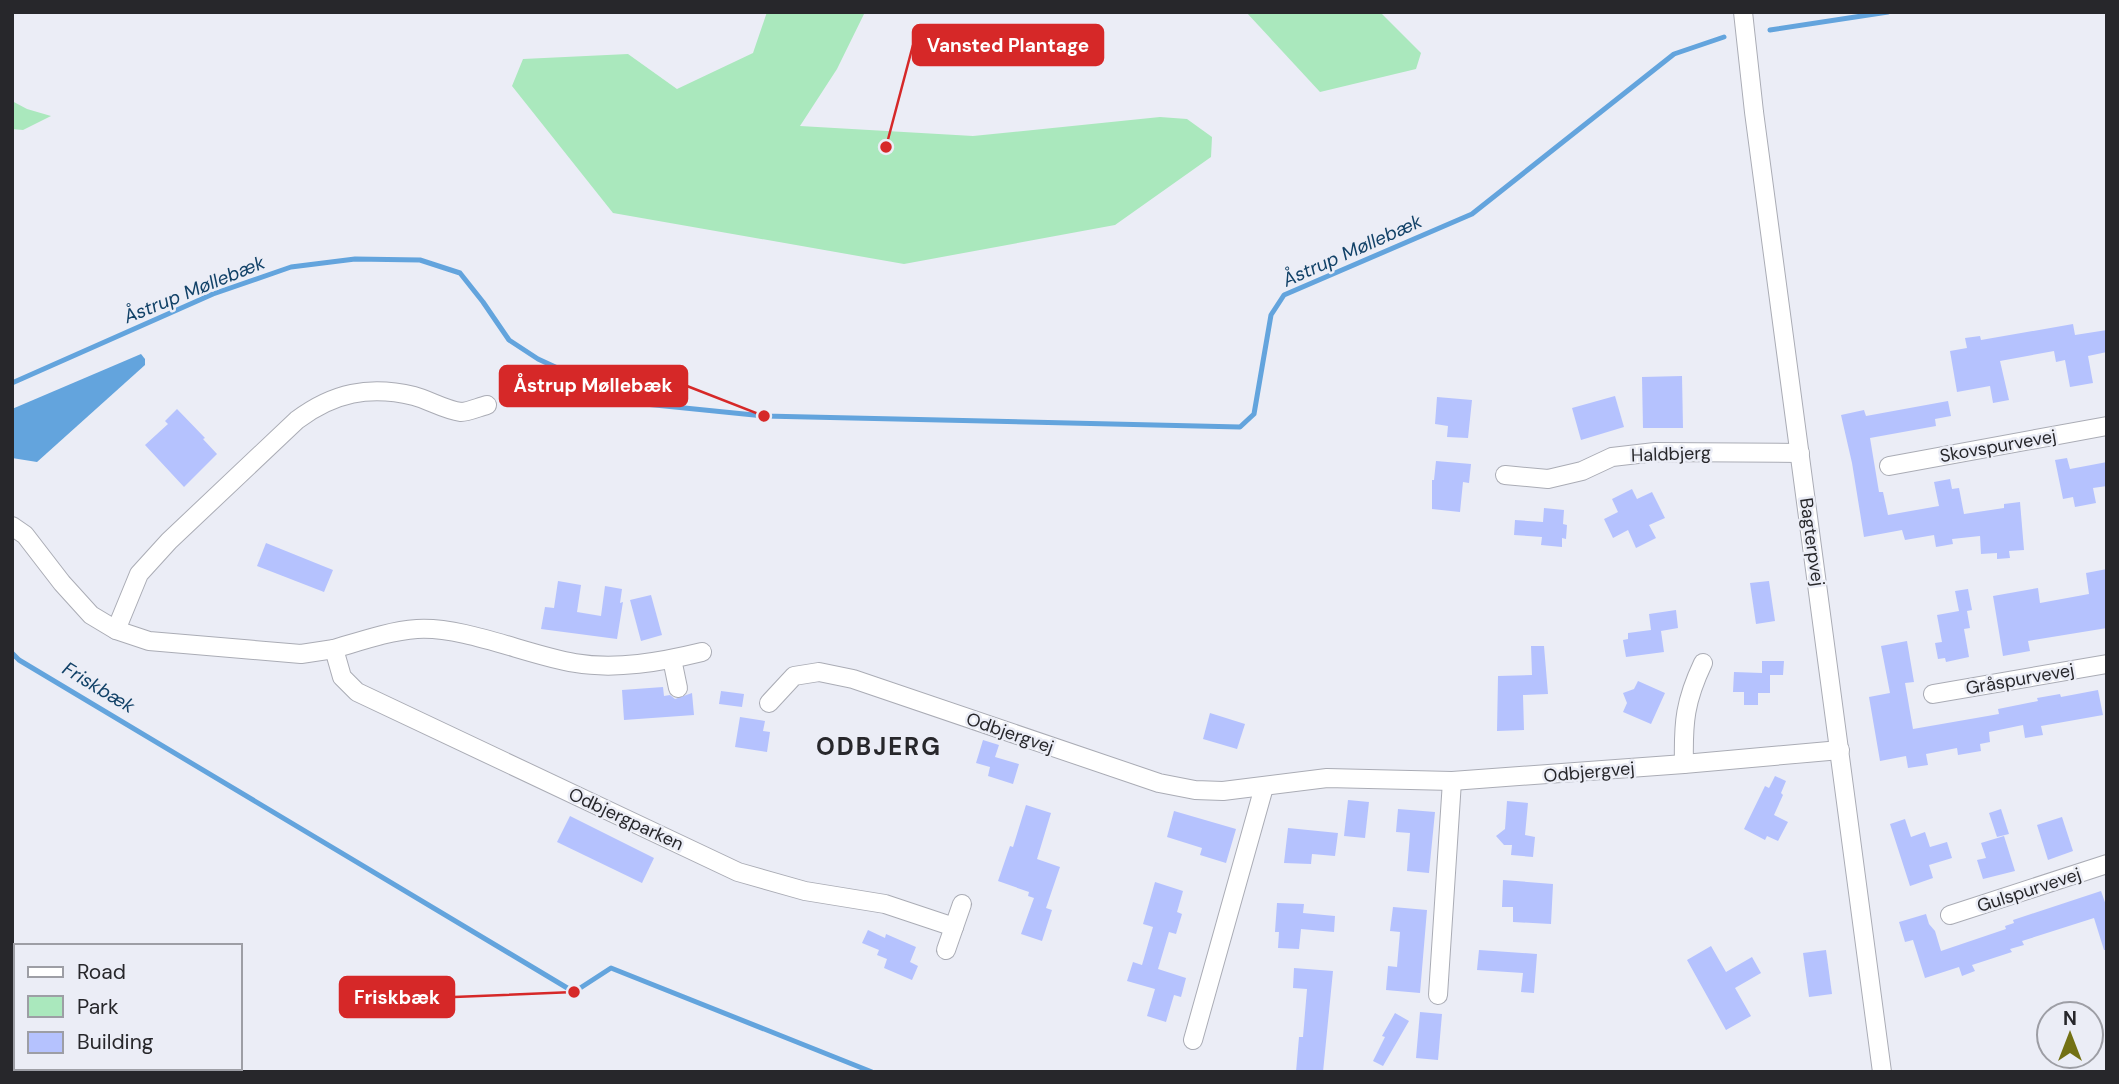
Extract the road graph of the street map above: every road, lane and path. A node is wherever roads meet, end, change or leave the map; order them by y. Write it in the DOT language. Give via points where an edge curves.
graph roads {
  1 [pos="1743,12"];
  2 [pos="487,405"];
  3 [pos="2107,426"];
  4 [pos="1800,453"];
  5 [pos="1889,466"];
  6 [pos="1505,475"];
  7 [pos="12,526"];
  8 [pos="116,630"];
  9 [pos="334,649"];
  10 [pos="702,652"];
  11 [pos="672,659"];
  12 [pos="1703,663"];
  13 [pos="2107,664"];
  14 [pos="678,688"];
  15 [pos="1933,694"];
  16 [pos="769,703"];
  17 [pos="1840,750"];
  18 [pos="1684,764"];
  19 [pos="1452,781"];
  20 [pos="1264,786"];
  21 [pos="2107,864"];
  22 [pos="962,904"];
  23 [pos="1950,915"];
  24 [pos="954,927"];
  25 [pos="946,950"];
  26 [pos="1438,995"];
  27 [pos="1193,1040"];
  28 [pos="1882,1072"];
  1 -- 4 [label="street, Bagterpvej"];
  2 -- 8 [label="street" via="461,412 414,396 362,392 317,405 296,420 139,574"];
  3 -- 5 [label="street, Skovspurvevej"];
  4 -- 6 [label="street, Haldbjerg" via="1655,452 1612,457 1548,479"];
  4 -- 17 [label="street, Bagterpvej"];
  7 -- 8 [label="street" via="25,535 91,615"];
  8 -- 9 [label="street" via="149,642 301,654"];
  9 -- 11 [label="street" via="419,629 576,663 619,666"];
  9 -- 24 [label="street, Odbjergparken" via="342,677 358,692 738,872 805,891 885,904"];
  10 -- 11 [label="street"];
  11 -- 14 [label="street"];
  12 -- 18 [label="street" via="1683,720"];
  13 -- 15 [label="street, Gråspurvevej"];
  16 -- 20 [label="street, Odbjergvej" via="794,676 819,672 853,679 1158,783 1223,791"];
  17 -- 18 [label="street, Odbjergvej"];
  17 -- 28 [label="street, Bagterpvej"];
  18 -- 19 [label="street, Odbjergvej"];
  19 -- 20 [label="street, Odbjergvej" via="1327,778"];
  19 -- 26 [label="street"];
  20 -- 27 [label="street"];
  21 -- 23 [label="street, Gulspurvevej"];
  22 -- 24 [label="street"];
  24 -- 25 [label="street"];
}
